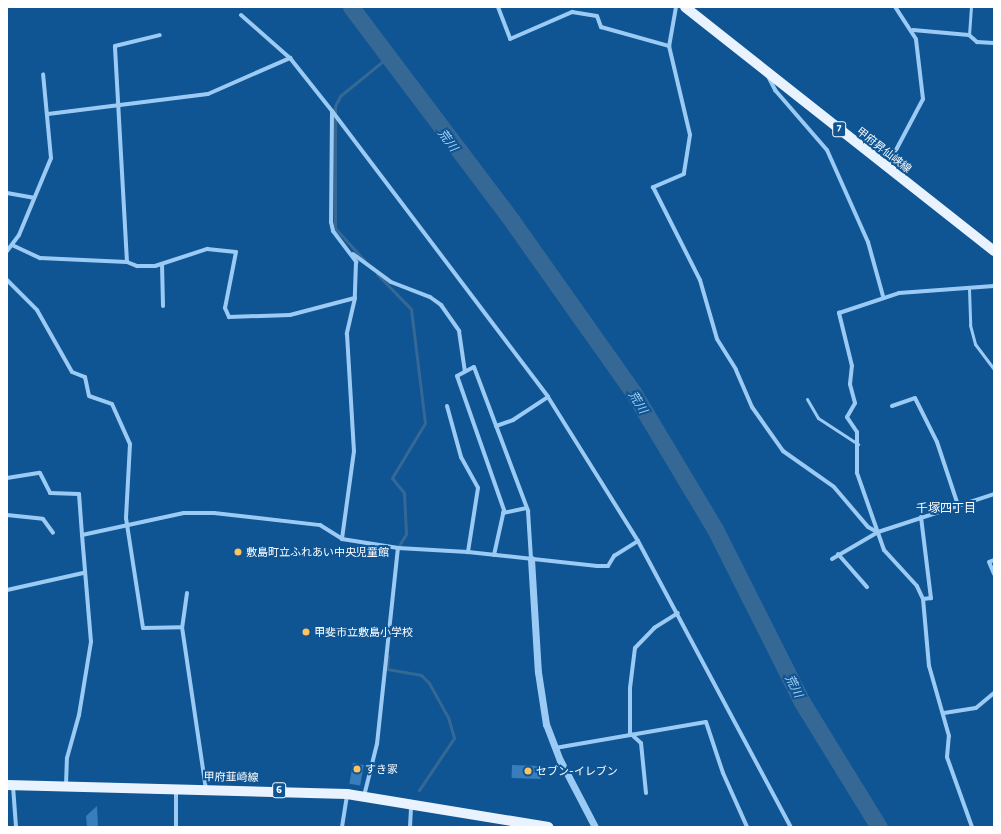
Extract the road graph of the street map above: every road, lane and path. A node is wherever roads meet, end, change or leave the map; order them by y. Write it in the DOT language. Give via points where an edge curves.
graph roads {
  1 [pos="498,7"];
  2 [pos="676,7"];
  3 [pos="685,7"];
  4 [pos="895,7"];
  5 [pos="971,7"];
  6 [pos="241,15"];
  7 [pos="913,30"];
  8 [pos="160,34"];
  9 [pos="969,35"];
  10 [pos="994,43"];
  11 [pos="669,46"];
  12 [pos="290,58"];
  13 [pos="765,70"];
  14 [pos="43,74"];
  15 [pos="118,107"];
  16 [pos="332,111"];
  17 [pos="48,114"];
  18 [pos="887,167"];
  19 [pos="7,193"];
  20 [pos="34,198"];
  21 [pos="12,245"];
  22 [pos="7,250"];
  23 [pos="994,252"];
  24 [pos="353,254"];
  25 [pos="128,262"];
  26 [pos="162,264"];
  27 [pos="7,280"];
  28 [pos="994,286"];
  29 [pos="969,289"];
  30 [pos="883,296"];
  31 [pos="355,298"];
  32 [pos="163,306"];
  33 [pos="994,369"];
  34 [pos="465,372"];
  35 [pos="548,397"];
  36 [pos="807,399"];
  37 [pos="447,406"];
  38 [pos="892,406"];
  39 [pos="496,426"];
  40 [pos="858,444"];
  41 [pos="7,478"];
  42 [pos="994,494"];
  43 [pos="958,505"];
  44 [pos="526,508"];
  45 [pos="503,513"];
  46 [pos="7,516"];
  47 [pos="921,517"];
  48 [pos="128,526"];
  49 [pos="878,532"];
  50 [pos="52,533"];
  51 [pos="82,535"];
  52 [pos="342,539"];
  53 [pos="638,541"];
  54 [pos="398,548"];
  55 [pos="468,552"];
  56 [pos="838,554"];
  57 [pos="494,555"];
  58 [pos="531,559"];
  59 [pos="832,559"];
  60 [pos="994,560"];
  61 [pos="83,574"];
  62 [pos="994,574"];
  63 [pos="867,588"];
  64 [pos="7,590"];
  65 [pos="187,592"];
  66 [pos="923,599"];
  67 [pos="678,613"];
  68 [pos="182,627"];
  69 [pos="994,693"];
  70 [pos="944,713"];
  71 [pos="630,733"];
  72 [pos="554,748"];
  73 [pos="10,785"];
  74 [pos="66,786"];
  75 [pos="176,788"];
  76 [pos="206,789"];
  77 [pos="646,793"];
  78 [pos="347,794"];
  79 [pos="364,797"];
  80 [pos="411,803"];
  81 [pos="542,826"];
  82 [pos="16,827"];
  83 [pos="176,827"];
  84 [pos="342,827"];
  85 [pos="410,827"];
  86 [pos="596,827"];
  87 [pos="746,827"];
  88 [pos="791,827"];
  89 [pos="972,827"];
  1 -- 11 [label="street" via="510,39 572,12 597,16 601,27"];
  2 -- 11 [label="street"];
  3 -- 13 [label="main road, 甲府昇仙峡線 / 7"];
  4 -- 7 [label="street"];
  5 -- 9 [label="lane"];
  6 -- 12 [label="street"];
  7 -- 9 [label="street"];
  7 -- 18 [label="street" via="923,99"];
  8 -- 15 [label="street" via="115,46"];
  9 -- 10 [label="street" via="977,42"];
  11 -- 49 [label="street" via="690,134 684,174 653,187 700,280 717,339 736,370 752,407 773,440 783,451 834,487 868,527"];
  12 -- 15 [label="street" via="220,91"];
  12 -- 16 [label="street"];
  13 -- 18 [label="main road, 甲府昇仙峡線 / 7"];
  13 -- 30 [label="street" via="775,90 827,150 868,242"];
  14 -- 17 [label="street"];
  15 -- 17 [label="street"];
  15 -- 25 [label="street"];
  16 -- 24 [label="street" via="331,222 333,231"];
  16 -- 35 [label="street"];
  17 -- 20 [label="street" via="51,158"];
  18 -- 23 [label="main road, 甲府昇仙峡線 / 7"];
  19 -- 20 [label="street"];
  20 -- 21 [label="street"];
  21 -- 22 [label="street"];
  21 -- 25 [label="street" via="28,254 58,261"];
  24 -- 31 [label="street"];
  24 -- 34 [label="street" via="391,282 430,297 441,305 459,331"];
  25 -- 26 [label="street" via="137,266"];
  26 -- 31 [label="street" via="207,249 236,252 225,308 228,317 290,315"];
  26 -- 32 [label="street"];
  27 -- 48 [label="street" via="37,310 72,372 85,377 88,396 112,404 130,444"];
  28 -- 29 [label="street"];
  29 -- 30 [label="street"];
  29 -- 33 [label="lane" via="970,325 975,344"];
  30 -- 40 [label="street" via="839,313 852,366 850,384 855,403 847,417 857,432"];
  31 -- 52 [label="street" via="347,334 354,451"];
  34 -- 39 [label="street" via="474,367"];
  34 -- 45 [label="street" via="457,376"];
  35 -- 39 [label="street" via="513,420"];
  35 -- 53 [label="street"];
  36 -- 40 [label="lane" via="818,418"];
  37 -- 55 [label="street" via="461,457 478,488"];
  38 -- 43 [label="street" via="915,398 937,442"];
  39 -- 44 [label="street"];
  40 -- 49 [label="street" via="857,473"];
  41 -- 51 [label="street" via="40,474 50,493 79,494"];
  42 -- 43 [label="street"];
  43 -- 47 [label="street"];
  44 -- 45 [label="street"];
  44 -- 58 [label="street"];
  45 -- 57 [label="street"];
  46 -- 50 [label="street" via="43,519"];
  47 -- 49 [label="street"];
  47 -- 66 [label="street" via="930,598"];
  48 -- 51 [label="street"];
  48 -- 52 [label="street" via="184,513 214,513 320,525"];
  48 -- 68 [label="street" via="143,628"];
  49 -- 56 [label="street"];
  49 -- 66 [label="street" via="890,560 917,586"];
  51 -- 61 [label="street"];
  52 -- 54 [label="street"];
  53 -- 58 [label="street" via="614,556 608,566"];
  53 -- 67 [label="street"];
  54 -- 55 [label="street"];
  54 -- 79 [label="street" via="377,744"];
  55 -- 57 [label="street"];
  56 -- 59 [label="street"];
  56 -- 63 [label="street"];
  57 -- 58 [label="street"];
  58 -- 72 [label="street" via="538,672 546,724"];
  60 -- 62 [label="street" via="989,562"];
  61 -- 64 [label="street"];
  61 -- 74 [label="street" via="91,616 91,642 79,715 67,758"];
  65 -- 68 [label="street"];
  66 -- 70 [label="street" via="929,666"];
  67 -- 71 [label="street" via="654,628 634,648"];
  67 -- 88 [label="street"];
  68 -- 76 [label="street"];
  69 -- 70 [label="street" via="976,708"];
  70 -- 89 [label="street" via="949,736 947,757"];
  71 -- 72 [label="street" via="624,738"];
  71 -- 77 [label="street" via="642,743"];
  71 -- 87 [label="street" via="706,722 723,773"];
  72 -- 86 [label="street"];
  73 -- 74 [label="main road, 甲府韮崎線 / 6"];
  73 -- 82 [label="street"];
  74 -- 75 [label="main road, 甲府韮崎線 / 6"];
  75 -- 76 [label="main road, 甲府韮崎線 / 6"];
  75 -- 83 [label="street"];
  76 -- 78 [label="main road, 甲府韮崎線 / 6"];
  78 -- 79 [label="main road, 甲府韮崎線 / 6"];
  78 -- 84 [label="street"];
  79 -- 80 [label="main road, 甲府韮崎線 / 6"];
  80 -- 81 [label="main road, 甲府韮崎線 / 6"];
  80 -- 85 [label="street"];
}
